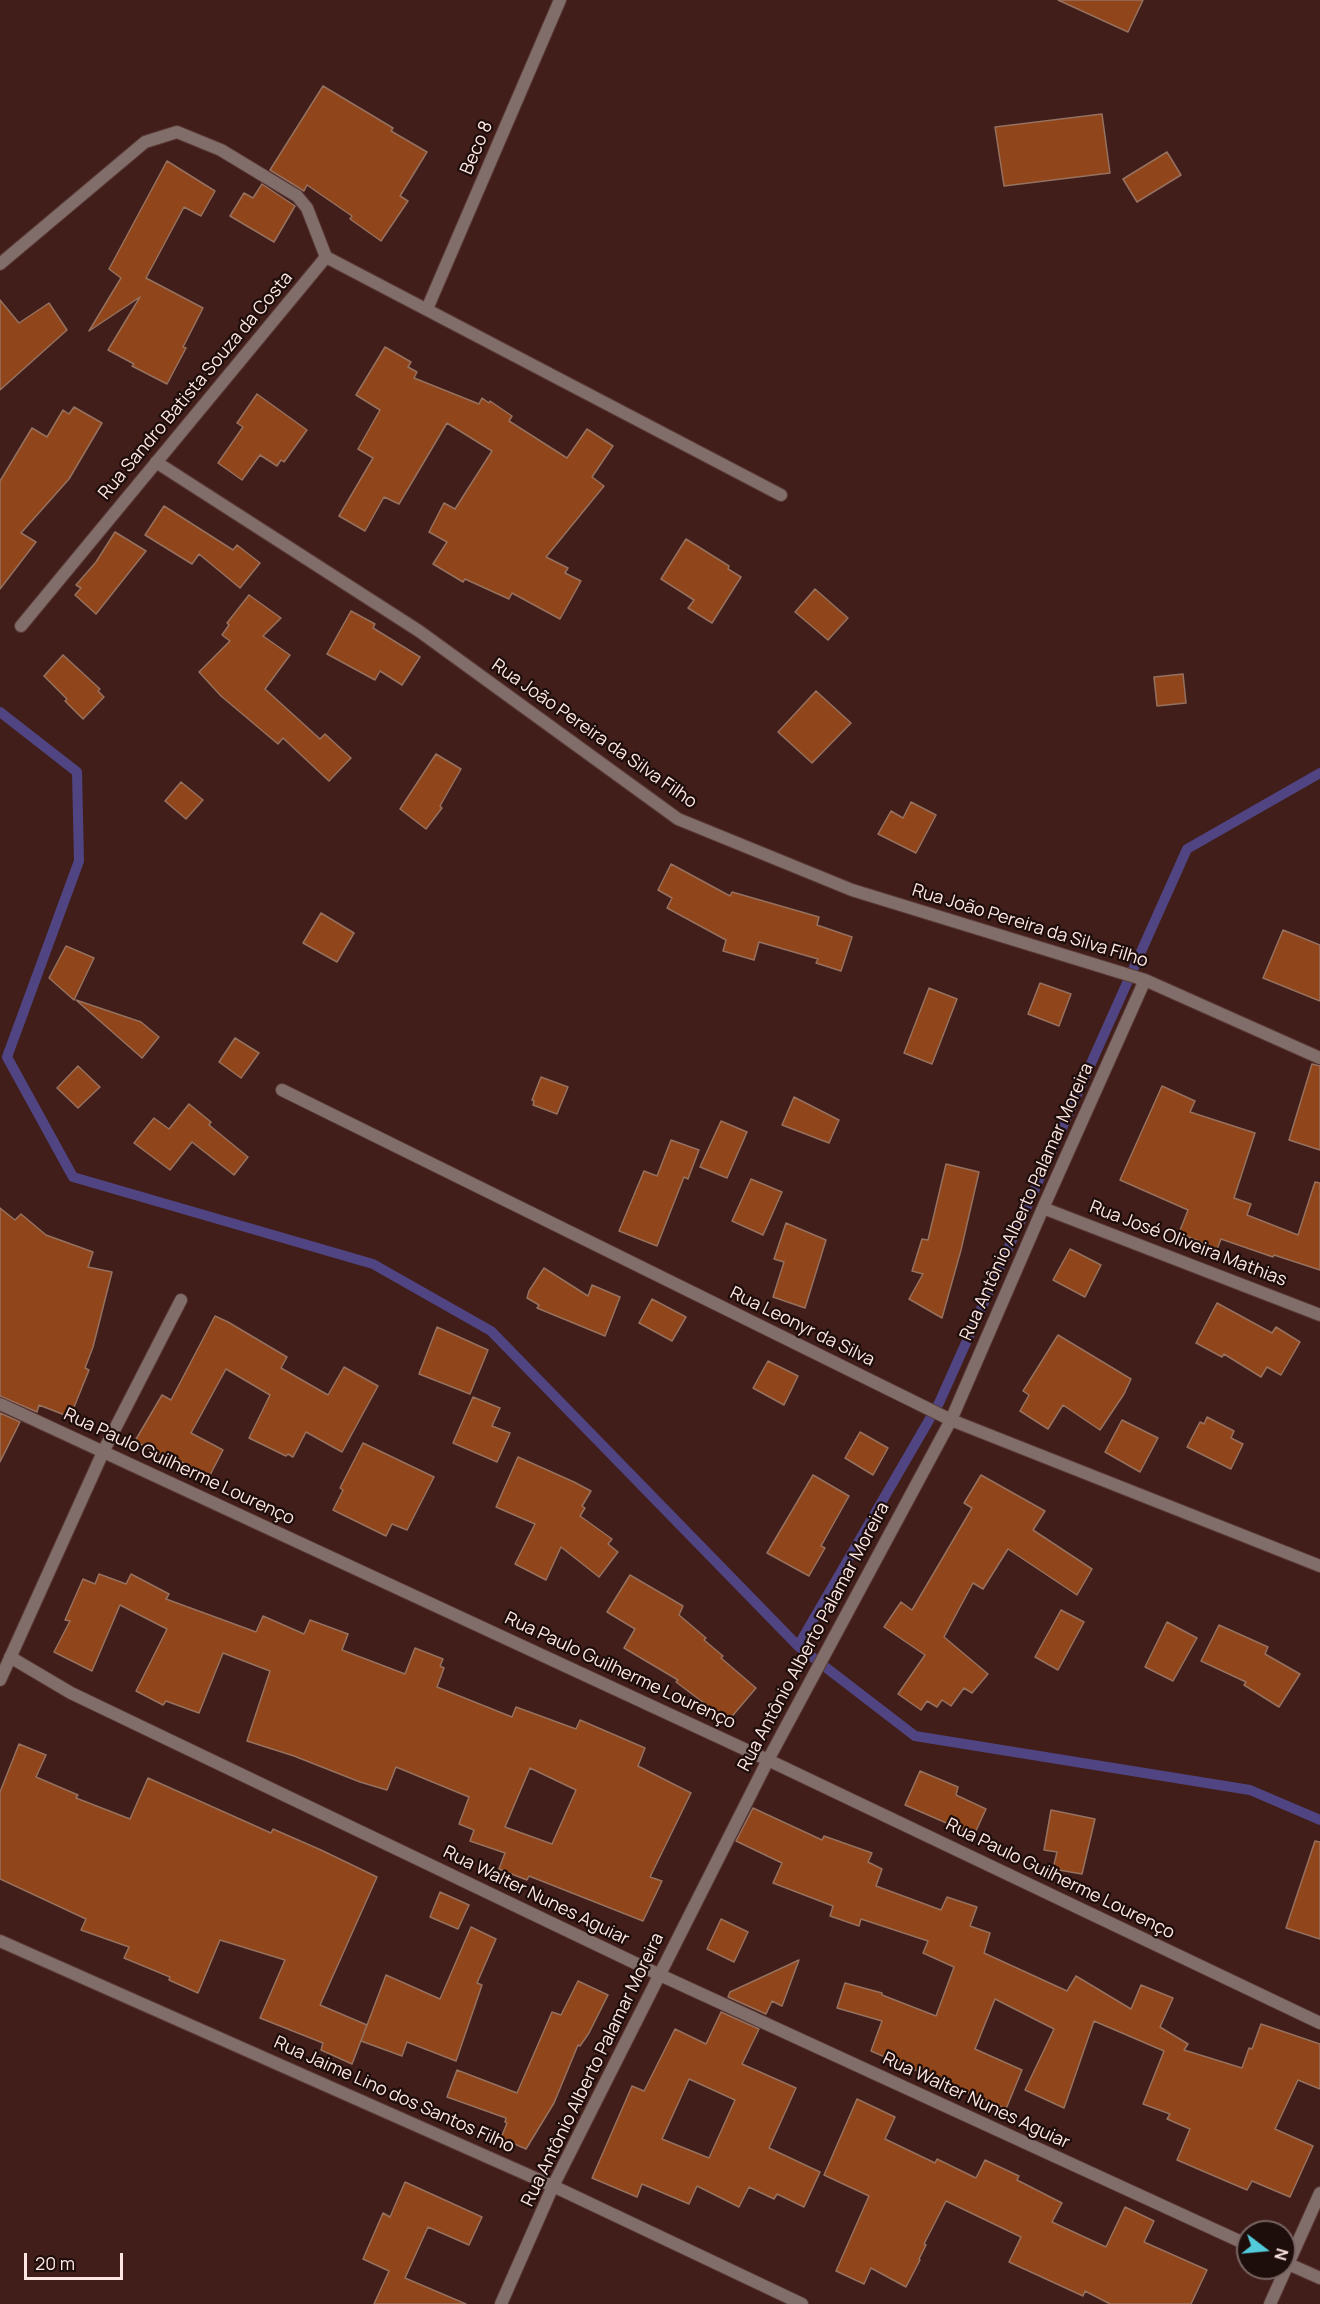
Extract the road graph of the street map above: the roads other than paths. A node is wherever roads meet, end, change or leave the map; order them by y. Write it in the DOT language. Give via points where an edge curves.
graph roads {
  1 [pos="560,0"];
  2 [pos="326,257"];
  3 [pos="0,264"];
  4 [pos="427,309"];
  5 [pos="156,462"];
  6 [pos="781,495"];
  7 [pos="21,626"];
  8 [pos="1145,980"];
  9 [pos="1320,1058"];
  10 [pos="282,1090"];
  11 [pos="1042,1208"];
  12 [pos="182,1300"];
  13 [pos="1320,1315"];
  14 [pos="0,1404"];
  15 [pos="951,1420"];
  16 [pos="104,1450"];
  17 [pos="1320,1566"];
  18 [pos="10,1657"];
  19 [pos="0,1680"];
  20 [pos="768,1760"];
  21 [pos="0,1941"];
  22 [pos="660,1975"];
  23 [pos="1320,2023"];
  24 [pos="553,2186"];
  25 [pos="1320,2193"];
  26 [pos="1236,2239"];
  27 [pos="1296,2242"];
  28 [pos="1296,2267"];
  29 [pos="1320,2278"];
  30 [pos="1279,2280"];
  31 [pos="501,2304"];
  32 [pos="802,2304"];
  33 [pos="1270,2304"];
  1 -- 4 [label="street, Beco 8"];
  2 -- 3 [label="street" via="307,208 297,196 221,150 177,132 145,142"];
  2 -- 4 [label="street"];
  2 -- 5 [label="street, Rua Sandro Batista Souza da Costa"];
  4 -- 6 [label="street"];
  5 -- 7 [label="street, Rua Sandro Batista Souza da Costa"];
  5 -- 8 [label="street, Rua João Pereira da Silva Filho" via="418,631 678,819 852,890"];
  8 -- 9 [label="street, Rua João Pereira da Silva Filho"];
  8 -- 11 [label="street, Rua Antônio Alberto Palamar Moreira"];
  10 -- 15 [label="street, Rua Leonyr da Silva"];
  11 -- 13 [label="street, Rua José Oliveira Mathias"];
  11 -- 15 [label="street, Rua Antônio Alberto Palamar Moreira"];
  12 -- 16 [label="street"];
  14 -- 16 [label="street, Rua Paulo Guilherme Lourenço"];
  15 -- 17 [label="street, Rua Leonyr da Silva"];
  15 -- 20 [label="street, Rua Antônio Alberto Palamar Moreira"];
  16 -- 18 [label="street"];
  16 -- 20 [label="street, Rua Paulo Guilherme Lourenço"];
  18 -- 19 [label="street"];
  18 -- 22 [label="street, Rua Walter Nunes Aguiar" via="71,1693"];
  20 -- 22 [label="street, Rua Antônio Alberto Palamar Moreira"];
  20 -- 23 [label="street, Rua Paulo Guilherme Lourenço"];
  21 -- 24 [label="street, Rua Jaime Lino dos Santos Filho"];
  22 -- 24 [label="street, Rua Antônio Alberto Palamar Moreira"];
  22 -- 26 [label="street, Rua Walter Nunes Aguiar"];
  24 -- 31 [label="street, Rua Antônio Alberto Palamar Moreira"];
  24 -- 32 [label="street, Rua Jaime Lino dos Santos Filho"];
  25 -- 27 [label="street"];
  28 -- 29 [label="street"];
  30 -- 33 [label="street"];
}
